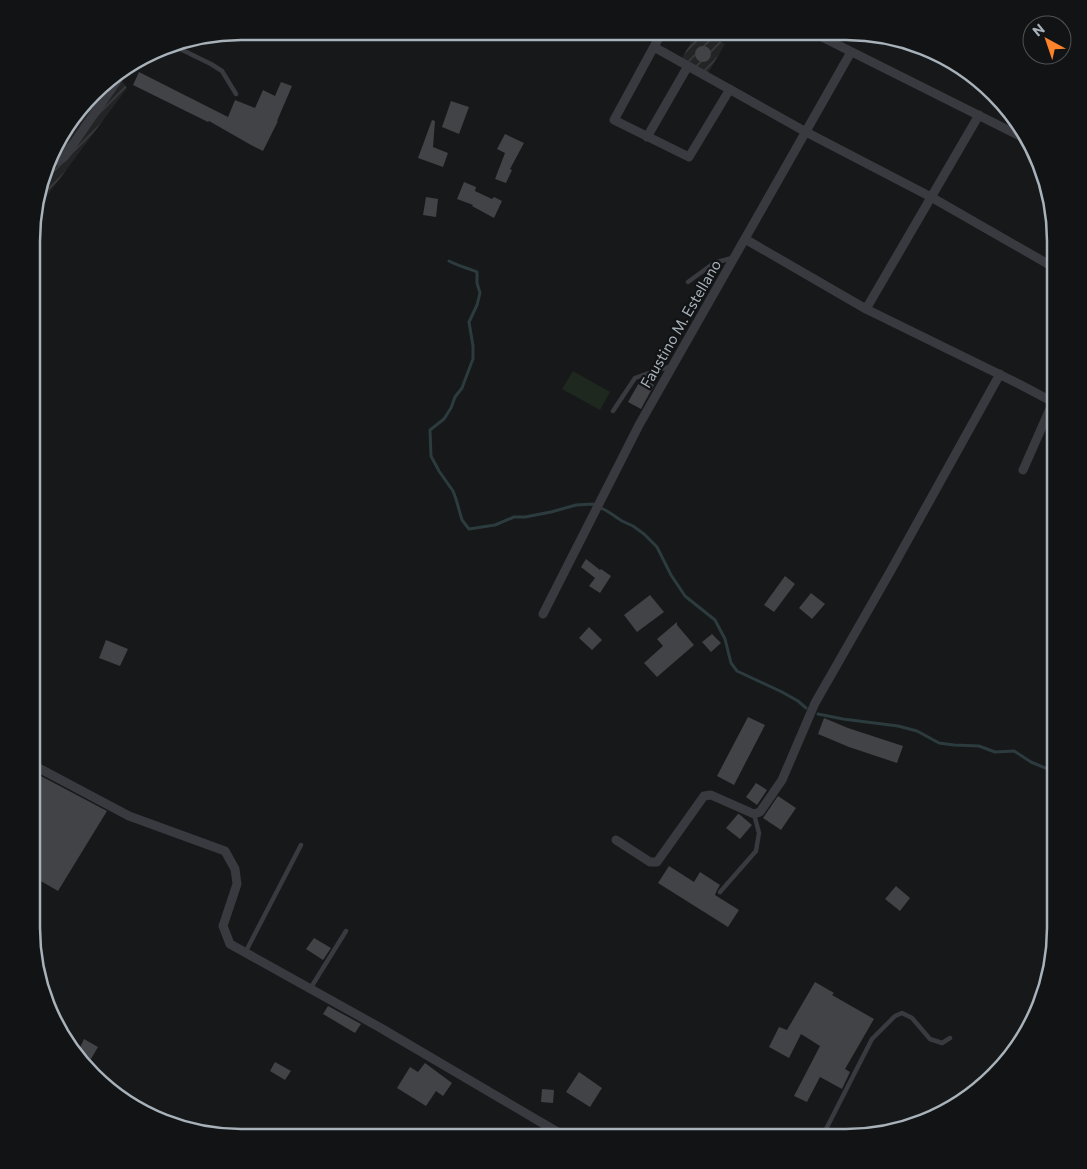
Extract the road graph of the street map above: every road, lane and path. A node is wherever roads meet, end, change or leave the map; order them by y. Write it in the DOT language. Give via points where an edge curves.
graph roads {
  1 [pos="658,40"];
  2 [pos="828,40"];
  3 [pos="654,47"];
  4 [pos="181,50"];
  5 [pos="851,52"];
  6 [pos="688,66"];
  7 [pos="113,87"];
  8 [pos="730,89"];
  9 [pos="236,94"];
  10 [pos="978,115"];
  11 [pos="806,132"];
  12 [pos="1015,134"];
  13 [pos="647,136"];
  14 [pos="57,161"];
  15 [pos="931,197"];
  16 [pos="745,239"];
  17 [pos="734,258"];
  18 [pos="1047,263"];
  19 [pos="688,282"];
  20 [pos="866,309"];
  21 [pos="672,367"];
  22 [pos="1000,374"];
  23 [pos="1047,399"];
  24 [pos="613,411"];
  25 [pos="1047,418"];
  26 [pos="1023,470"];
  27 [pos="543,614"];
  28 [pos="40,769"];
  29 [pos="754,814"];
  30 [pos="616,840"];
  31 [pos="301,845"];
  32 [pos="720,892"];
  33 [pos="346,931"];
  34 [pos="245,953"];
  35 [pos="310,989"];
  36 [pos="950,1038"];
  37 [pos="552,1129"];
  38 [pos="826,1129"];
  1 -- 3 [label="street"];
  2 -- 5 [label="street"];
  3 -- 6 [label="street"];
  3 -- 13 [label="street" via="614,120"];
  4 -- 9 [label="lane" via="222,70"];
  5 -- 10 [label="street"];
  5 -- 11 [label="street, Faustino M. Estellano"];
  6 -- 8 [label="street"];
  6 -- 13 [label="street"];
  7 -- 14 [label="street" via="62,160"];
  8 -- 11 [label="street"];
  8 -- 13 [label="street" via="689,158"];
  10 -- 12 [label="street"];
  10 -- 15 [label="street"];
  11 -- 15 [label="street"];
  11 -- 16 [label="street, Faustino M. Estellano"];
  15 -- 18 [label="street"];
  15 -- 20 [label="street"];
  16 -- 17 [label="street, Faustino M. Estellano"];
  16 -- 20 [label="street"];
  17 -- 19 [label="lane" via="714,263"];
  17 -- 21 [label="street, Faustino M. Estellano"];
  20 -- 22 [label="street"];
  21 -- 24 [label="lane" via="635,378"];
  21 -- 27 [label="street, Faustino M. Estellano"];
  22 -- 23 [label="street"];
  22 -- 29 [label="street" via="815,704 782,780 760,812"];
  25 -- 26 [label="street"];
  28 -- 34 [label="street" via="129,816 225,851 235,869 237,884 223,926 230,944"];
  29 -- 30 [label="street" via="711,795 704,796 657,862 650,862"];
  29 -- 32 [label="lane" via="759,833 756,851"];
  31 -- 34 [label="lane"];
  33 -- 35 [label="lane"];
  34 -- 35 [label="street"];
  35 -- 37 [label="street"];
  36 -- 38 [label="lane" via="942,1043 930,1039 912,1018 902,1013 895,1016 872,1039"];
}
